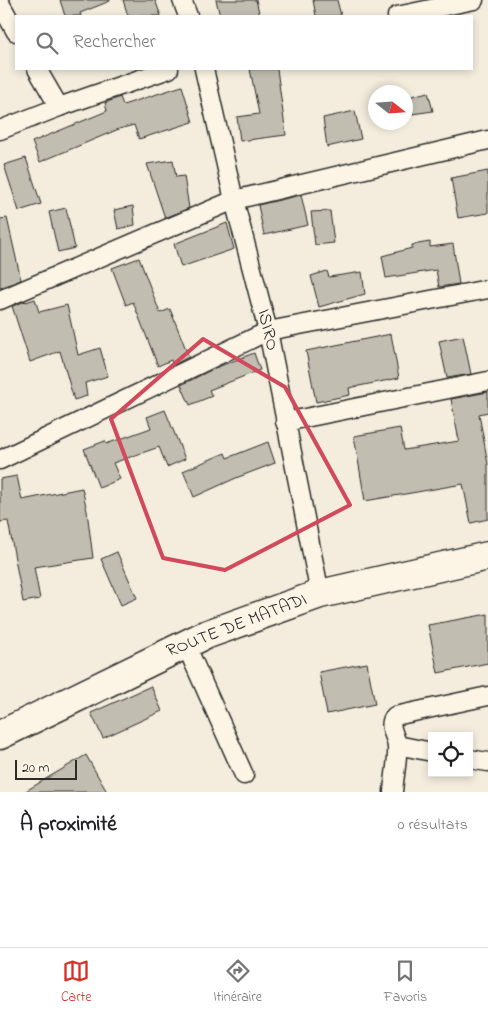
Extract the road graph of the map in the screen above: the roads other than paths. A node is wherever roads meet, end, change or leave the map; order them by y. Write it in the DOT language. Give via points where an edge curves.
graph roads {
  1 [pos="182,0"];
  2 [pos="474,0"];
  3 [pos="0,3"];
  4 [pos="188,15"];
  5 [pos="402,15"];
  6 [pos="15,30"];
  7 [pos="38,70"];
  8 [pos="166,70"];
  9 [pos="204,70"];
  10 [pos="59,107"];
  11 [pos="0,130"];
  12 [pos="488,140"];
  13 [pos="234,200"];
  14 [pos="488,289"];
  15 [pos="0,300"];
  16 [pos="268,331"];
  17 [pos="488,381"];
  18 [pos="285,422"];
  19 [pos="0,460"];
  20 [pos="488,556"];
  21 [pos="320,594"];
  22 [pos="185,643"];
  23 [pos="488,696"];
  24 [pos="0,735"];
  25 [pos="397,745"];
  26 [pos="428,751"];
  27 [pos="473,760"];
  28 [pos="488,762"];
  29 [pos="244,775"];
  30 [pos="393,792"];
  1 -- 4 [label="street"];
  2 -- 5 [label="street"];
  3 -- 6 [label="street"];
  7 -- 10 [label="street"];
  8 -- 10 [label="street"];
  9 -- 13 [label="street, ISIRO"];
  10 -- 11 [label="street"];
  12 -- 13 [label="street"];
  13 -- 15 [label="street"];
  13 -- 16 [label="street, ISIRO"];
  14 -- 16 [label="street"];
  16 -- 18 [label="street, ISIRO"];
  16 -- 19 [label="street"];
  17 -- 18 [label="street"];
  18 -- 21 [label="street, ISIRO"];
  20 -- 21 [label="main road, ROUTE DE MATADI"];
  21 -- 22 [label="main road, ROUTE DE MATADI"];
  22 -- 24 [label="main road, ROUTE DE MATADI"];
  22 -- 29 [label="street"];
  23 -- 25 [label="street" via="395,716 391,726"];
  25 -- 26 [label="street"];
  25 -- 30 [label="street"];
  27 -- 28 [label="street"];
}
